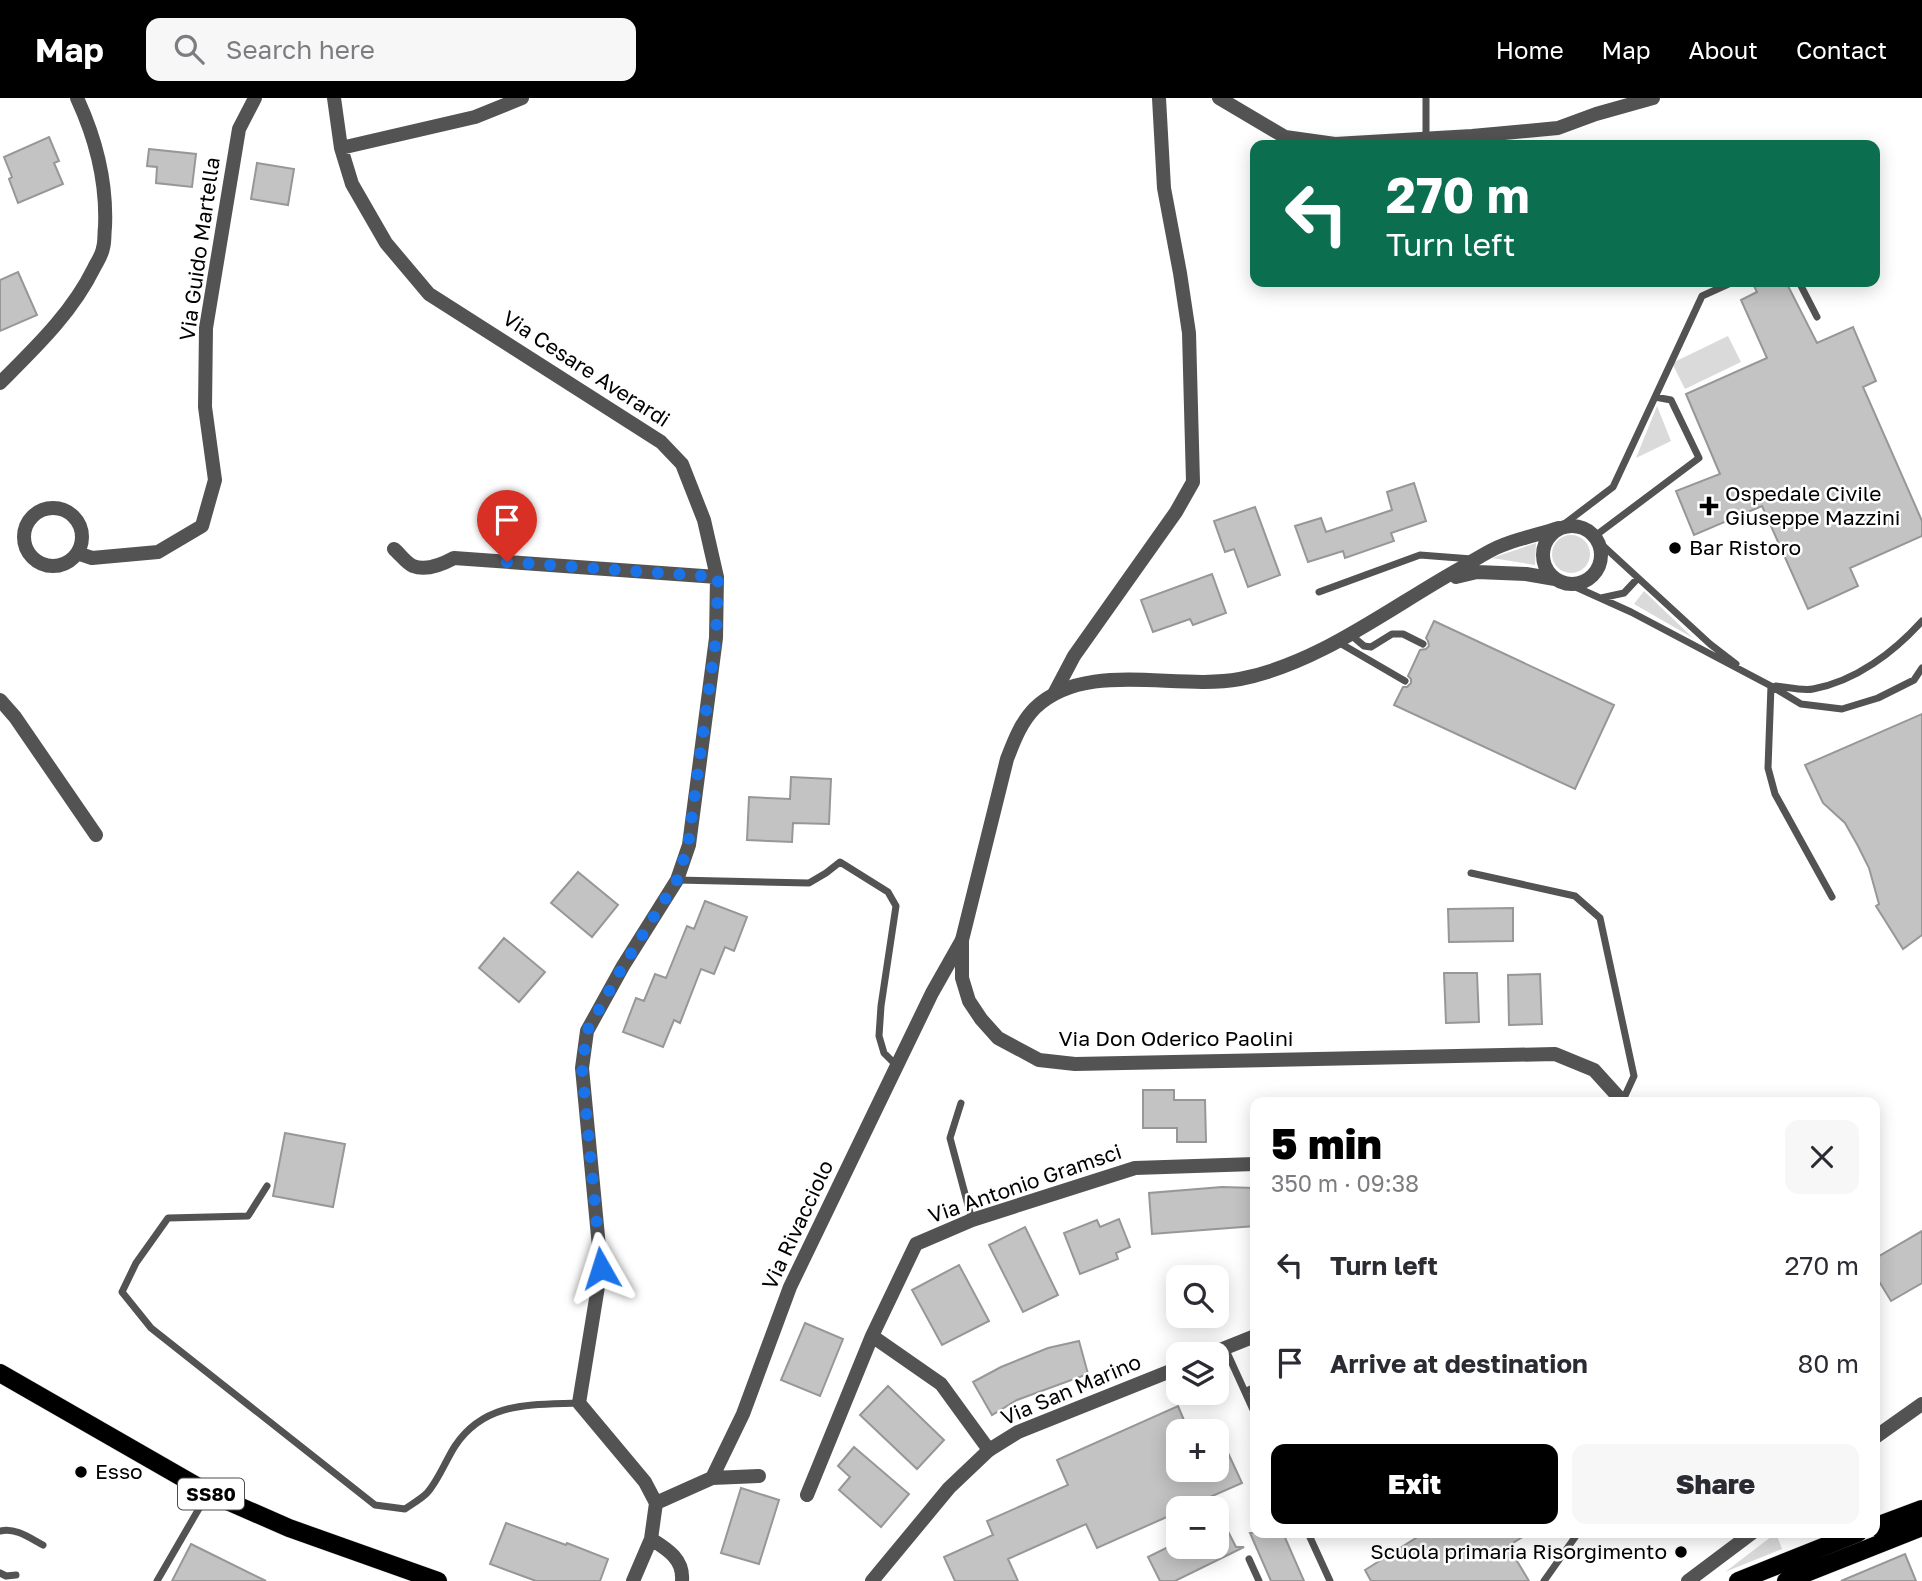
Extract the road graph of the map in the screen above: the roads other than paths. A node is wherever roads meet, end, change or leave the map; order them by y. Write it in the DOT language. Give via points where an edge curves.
graph roads {
  1 [pos="77,98"];
  2 [pos="255,98"];
  3 [pos="334,98"];
  4 [pos="522,98"];
  5 [pos="1158,98"];
  6 [pos="1219,98"];
  7 [pos="1426,98"];
  8 [pos="1594,98"];
  9 [pos="1653,98"];
  10 [pos="1596,114"];
  11 [pos="1426,138"];
  12 [pos="1306,140"];
  13 [pos="1396,140"];
  14 [pos="341,148"];
  15 [pos="1721,287"];
  16 [pos="1802,287"];
  17 [pos="1817,317"];
  18 [pos="0,383"];
  19 [pos="1655,397"];
  20 [pos="1559,528"];
  21 [pos="1597,539"];
  22 [pos="394,549"];
  23 [pos="77,553"];
  24 [pos="1476,560"];
  25 [pos="718,577"];
  26 [pos="1638,578"];
  27 [pos="1555,579"];
  28 [pos="1434,583"];
  29 [pos="1569,584"];
  30 [pos="1319,592"];
  31 [pos="1601,599"];
  32 [pos="1922,621"];
  33 [pos="1351,635"];
  34 [pos="1337,641"];
  35 [pos="1423,644"];
  36 [pos="1922,668"];
  37 [pos="1750,675"];
  38 [pos="1405,681"];
  39 [pos="1771,686"];
  40 [pos="1055,692"];
  41 [pos="0,700"];
  42 [pos="96,835"];
  43 [pos="1471,873"];
  44 [pos="677,880"];
  45 [pos="1832,897"];
  46 [pos="962,940"];
  47 [pos="897,1065"];
  48 [pos="1619,1097"];
  49 [pos="1625,1097"];
  50 [pos="961,1103"];
  51 [pos="1250,1164"];
  52 [pos="267,1186"];
  53 [pos="972,1220"];
  54 [pos="872,1336"];
  55 [pos="1250,1338"];
  56 [pos="1229,1347"];
  57 [pos="1229,1355"];
  58 [pos="0,1373"];
  59 [pos="1166,1373"];
  60 [pos="1250,1390"];
  61 [pos="1245,1392"];
  62 [pos="579,1403"];
  63 [pos="1250,1403"];
  64 [pos="1922,1405"];
  65 [pos="1880,1434"];
  66 [pos="989,1450"];
  67 [pos="759,1476"];
  68 [pos="712,1478"];
  69 [pos="209,1493"];
  70 [pos="807,1495"];
  71 [pos="656,1503"];
  72 [pos="1922,1509"];
  73 [pos="1880,1525"];
  74 [pos="1922,1527"];
  75 [pos="0,1531"];
  76 [pos="1310,1538"];
  77 [pos="1574,1538"];
  78 [pos="1745,1538"];
  79 [pos="1846,1538"];
  80 [pos="651,1539"];
  81 [pos="43,1545"];
  82 [pos="1249,1559"];
  83 [pos="0,1573"];
  84 [pos="16,1574"];
  85 [pos="1789,1580"];
  86 [pos="157,1581"];
  87 [pos="438,1581"];
  88 [pos="633,1581"];
  89 [pos="681,1581"];
  90 [pos="872,1581"];
  91 [pos="1259,1581"];
  92 [pos="1330,1581"];
  93 [pos="1544,1581"];
  94 [pos="1688,1581"];
  95 [pos="1738,1581"];
  1 -- 18 [label="street" via="102,171 106,205 103,249 71,306"];
  2 -- 23 [label="street, Via Guido Martella" via="239,129 206,328 205,407 215,480 202,526 158,552 92,558"];
  3 -- 14 [label="street, Via Cesare Averardi"];
  4 -- 14 [label="street" via="475,117"];
  5 -- 40 [label="street" via="1164,188 1189,333 1193,482 1074,656"];
  6 -- 12 [label="street" via="1285,137"];
  7 -- 11 [label="lane"];
  8 -- 10 [label="street"];
  9 -- 10 [label="street"];
  10 -- 11 [label="street" via="1558,128"];
  11 -- 13 [label="street"];
  14 -- 25 [label="street, Via Cesare Averardi" via="352,184 386,243 429,294 661,442 682,464 705,520"];
  15 -- 19 [label="lane" via="1702,296"];
  16 -- 17 [label="lane"];
  19 -- 20 [label="lane" via="1613,487"];
  19 -- 21 [label="lane" via="1671,400 1699,458"];
  20 -- 21 [label="street" via="1578,526"];
  20 -- 24 [label="street" via="1502,545"];
  20 -- 27 [label="street" via="1543,548 1544,565"];
  21 -- 26 [label="lane"];
  21 -- 29 [label="street" via="1602,552 1596,572 1580,583"];
  22 -- 25 [label="street" via="413,566 428,567 454,558"];
  23 -- 23 [label="street, Via Guido Martella" via="82,535 74,517 47,509 31,518 24,545 35,561 63,565"];
  24 -- 28 [label="street"];
  24 -- 30 [label="lane" via="1420,555"];
  25 -- 44 [label="street, Via Cesare Averardi" via="711,679 688,845"];
  26 -- 31 [label="lane" via="1624,593"];
  26 -- 37 [label="lane"];
  27 -- 28 [label="street" via="1477,572"];
  27 -- 29 [label="street"];
  28 -- 33 [label="street, Via Don Oderico Paolini"];
  29 -- 31 [label="lane"];
  31 -- 37 [label="lane"];
  32 -- 39 [label="lane" via="1904,641 1850,678 1811,690"];
  33 -- 34 [label="street, Via Don Oderico Paolini"];
  33 -- 35 [label="lane" via="1371,647 1392,634"];
  34 -- 38 [label="lane"];
  34 -- 40 [label="street, Via Don Oderico Paolini" via="1289,664 1240,679 1107,680"];
  36 -- 39 [label="lane" via="1914,680 1842,709 1801,704"];
  37 -- 39 [label="lane"];
  39 -- 45 [label="lane" via="1768,768 1774,794"];
  40 -- 46 [label="street, Via Don Oderico Paolini" via="1034,709 1017,732"];
  41 -- 42 [label="street"];
  43 -- 49 [label="lane" via="1575,896 1600,918 1634,1076"];
  44 -- 47 [label="lane" via="809,883 840,862 888,892 897,906 879,1036 884,1053"];
  44 -- 62 [label="street, Via Cesare Averardi" via="587,1031 582,1068 601,1268"];
  46 -- 47 [label="street, Via Rivacciolo"];
  46 -- 48 [label="street, Via Don Oderico Paolini" via="962,978 969,1001 998,1038 1039,1060 1555,1054 1594,1070"];
  47 -- 68 [label="street, Via Rivacciolo" via="790,1287 743,1413"];
  50 -- 53 [label="lane" via="950,1138"];
  51 -- 53 [label="street, Via Antonio Gramsci" via="1136,1168"];
  52 -- 62 [label="lane" via="248,1216 168,1218 122,1292 151,1328 375,1505 405,1509 427,1493 457,1443 479,1421 502,1409"];
  53 -- 54 [label="street, Via Antonio Gramsci" via="916,1244"];
  54 -- 66 [label="street" via="942,1384"];
  54 -- 70 [label="street, Via Antonio Gramsci"];
  55 -- 56 [label="street"];
  57 -- 61 [label="lane"];
  58 -- 69 [label="main road, SS80"];
  59 -- 66 [label="street, Via San Marino" via="1018,1432"];
  60 -- 61 [label="lane"];
  61 -- 63 [label="lane"];
  62 -- 71 [label="street" via="645,1482"];
  64 -- 65 [label="street"];
  66 -- 90 [label="street, Via San Marino" via="949,1488"];
  67 -- 68 [label="street"];
  68 -- 71 [label="street"];
  69 -- 86 [label="lane"];
  69 -- 87 [label="main road, SS80" via="289,1528"];
  71 -- 80 [label="street"];
  72 -- 73 [label="main road"];
  74 -- 85 [label="main road"];
  75 -- 81 [label="lane" via="7,1529"];
  76 -- 92 [label="lane"];
  77 -- 93 [label="lane"];
  78 -- 94 [label="street"];
  79 -- 95 [label="main road"];
  80 -- 88 [label="street"];
  80 -- 89 [label="street" via="678,1561"];
  82 -- 91 [label="lane"];
  83 -- 84 [label="lane"];
}
